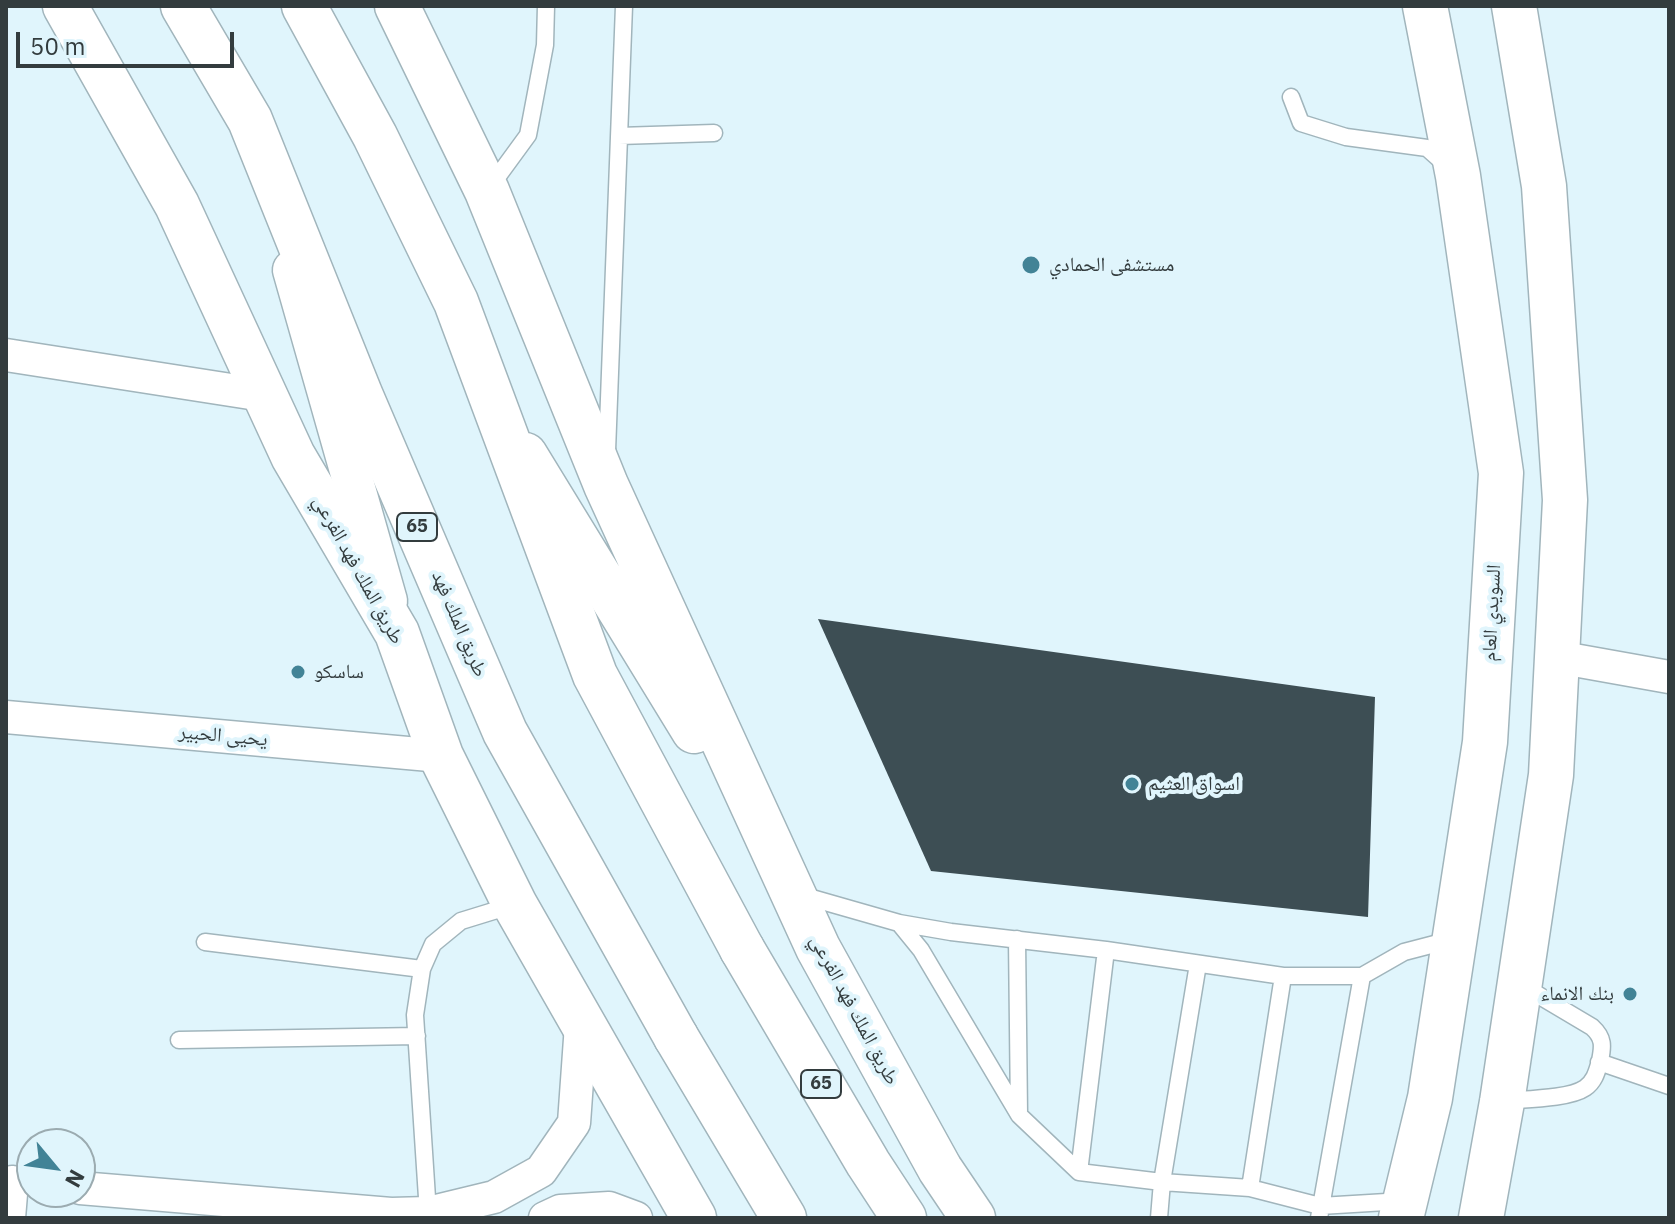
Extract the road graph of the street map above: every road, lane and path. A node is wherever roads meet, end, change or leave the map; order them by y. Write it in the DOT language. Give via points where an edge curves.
graph roads {
  1 [pos="65,6"];
  2 [pos="183,6"];
  3 [pos="304,6"];
  4 [pos="397,6"];
  5 [pos="546,6"];
  6 [pos="624,6"];
  7 [pos="1425,6"];
  8 [pos="1514,6"];
  9 [pos="1291,97"];
  10 [pos="250,120"];
  11 [pos="714,133"];
  12 [pos="619,136"];
  13 [pos="1458,176"];
  14 [pos="487,191"];
  15 [pos="6,355"];
  16 [pos="263,395"];
  17 [pos="494,406"];
  18 [pos="606,485"];
  19 [pos="397,633"];
  20 [pos="1557,657"];
  21 [pos="1669,677"];
  22 [pos="6,717"];
  23 [pos="441,756"];
  24 [pos="794,893"];
  25 [pos="515,905"];
  26 [pos="899,923"];
  27 [pos="1017,939"];
  28 [pos="1455,939"];
  29 [pos="205,942"];
  30 [pos="1106,950"];
  31 [pos="1198,964"];
  32 [pos="422,969"];
  33 [pos="1283,976"];
  34 [pos="1362,976"];
  35 [pos="1520,984"];
  36 [pos="581,1025"];
  37 [pos="417,1036"];
  38 [pos="179,1040"];
  39 [pos="1599,1062"];
  40 [pos="1669,1086"];
  41 [pos="1502,1102"];
  42 [pos="1019,1115"];
  43 [pos="1079,1172"];
  44 [pos="1162,1182"];
  45 [pos="16,1186"];
  46 [pos="1250,1188"];
  47 [pos="96,1189"];
  48 [pos="1403,1210"];
  49 [pos="1319,1212"];
  50 [pos="428,1213"];
  51 [pos="392,1216"];
  52 [pos="9,1218"];
  53 [pos="545,1218"];
  54 [pos="636,1218"];
  55 [pos="694,1218"];
  56 [pos="784,1218"];
  57 [pos="904,1218"];
  58 [pos="973,1218"];
  59 [pos="1159,1218"];
  60 [pos="1481,1218"];
  1 -- 16 [label="main road, طريق الملك فهد الفرعي" via="177,205"];
  2 -- 10 [label="main road, طريق الملك فهد / 65"];
  3 -- 17 [label="main road, 65" via="456,302"];
  4 -- 14 [label="main road, طريق الملك فهد الفرعي"];
  5 -- 14 [label="lane" via="545,45 528,135"];
  6 -- 12 [label="lane"];
  7 -- 13 [label="main road, السويدي العام"];
  8 -- 20 [label="main road" via="1544,186 1562,453 1565,500"];
  9 -- 13 [label="lane" via="1301,123 1346,137 1427,148"];
  10 -- 19 [label="street"];
  10 -- 56 [label="main road, طريق الملك فهد / 65" via="505,732"];
  11 -- 12 [label="lane"];
  12 -- 18 [label="lane"];
  13 -- 28 [label="main road, السويدي العام" via="1501,473 1485,742"];
  14 -- 18 [label="main road, طريق الملك فهد الفرعي"];
  15 -- 16 [label="street"];
  16 -- 19 [label="main road, طريق الملك فهد الفرعي"];
  17 -- 24 [label="main road"];
  17 -- 57 [label="main road, 65" via="595,675 742,949"];
  18 -- 24 [label="main road, طريق الملك فهد الفرعي"];
  19 -- 23 [label="main road, طريق الملك فهد الفرعي"];
  20 -- 21 [label="street"];
  20 -- 35 [label="main road" via="1551,775"];
  22 -- 23 [label="street, يحيى الحبير"];
  23 -- 25 [label="main road, طريق الملك فهد الفرعي"];
  24 -- 26 [label="lane"];
  24 -- 58 [label="main road, طريق الملك فهد الفرعي" via="818,948 940,1169"];
  25 -- 32 [label="lane" via="461,921 433,944"];
  25 -- 36 [label="main road, طريق الملك فهد الفرعي"];
  26 -- 27 [label="lane"];
  26 -- 42 [label="lane" via="921,950"];
  27 -- 30 [label="lane"];
  27 -- 42 [label="lane"];
  28 -- 34 [label="lane" via="1404,952"];
  28 -- 48 [label="main road, السويدي العام" via="1430,1098"];
  29 -- 32 [label="lane"];
  30 -- 31 [label="lane"];
  30 -- 43 [label="lane"];
  31 -- 33 [label="lane"];
  31 -- 44 [label="lane"];
  32 -- 37 [label="lane"];
  33 -- 34 [label="lane"];
  33 -- 46 [label="lane"];
  34 -- 49 [label="lane"];
  35 -- 39 [label="lane" via="1599,1033 1604,1045"];
  35 -- 41 [label="main road"];
  36 -- 50 [label="street" via="574,1123 541,1171 494,1197"];
  36 -- 55 [label="main road, طريق الملك فهد الفرعي"];
  37 -- 38 [label="lane"];
  37 -- 50 [label="lane"];
  39 -- 40 [label="lane"];
  39 -- 41 [label="lane" via="1588,1086 1577,1092"];
  41 -- 60 [label="main road"];
  42 -- 43 [label="lane"];
  43 -- 44 [label="lane"];
  44 -- 46 [label="lane"];
  44 -- 59 [label="lane"];
  45 -- 52 [label="street"];
  46 -- 49 [label="lane"];
  47 -- 51 [label="street"];
  48 -- 49 [label="lane"];
  50 -- 51 [label="street"];
  53 -- 54 [label="street" via="560,1211 609,1208"];
}
